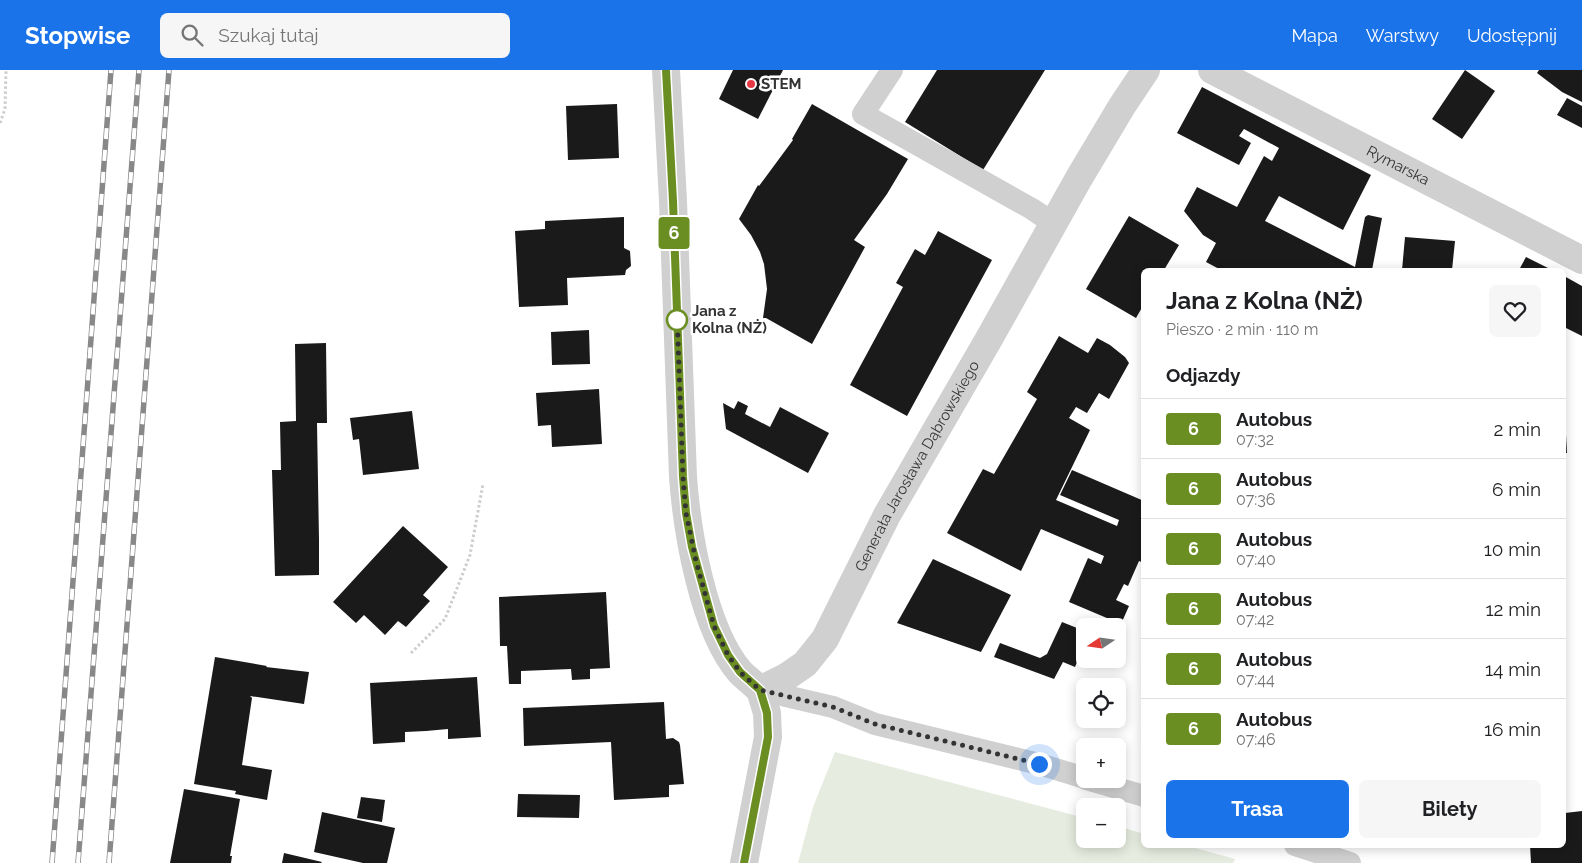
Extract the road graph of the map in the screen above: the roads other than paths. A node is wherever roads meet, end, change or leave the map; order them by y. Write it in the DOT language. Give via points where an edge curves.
graph roads {
  1 [pos="666,70"];
  2 [pos="892,70"];
  3 [pos="1146,70"];
  4 [pos="1212,70"];
  5 [pos="1053,223"];
  6 [pos="1582,260"];
  7 [pos="760,690"];
  8 [pos="1076,776"];
  9 [pos="1117,788"];
  10 [pos="1141,795"];
  11 [pos="1304,848"];
  12 [pos="744,863"];
  13 [pos="1350,863"];
  1 -- 7 [label="street" via="686,513 714,626 736,667"];
  2 -- 5 [label="lane" via="863,114"];
  3 -- 5 [label="street, Generała Jarosława Dąbrowskiego"];
  4 -- 6 [label="street, Rymarska"];
  5 -- 7 [label="street, Generała Jarosława Dąbrowskiego" via="887,515 825,639 804,664"];
  7 -- 8 [label="lane" via="833,707 875,724"];
  7 -- 12 [label="street" via="767,713 768,737"];
  9 -- 10 [label="lane"];
  11 -- 13 [label="lane"];
}
